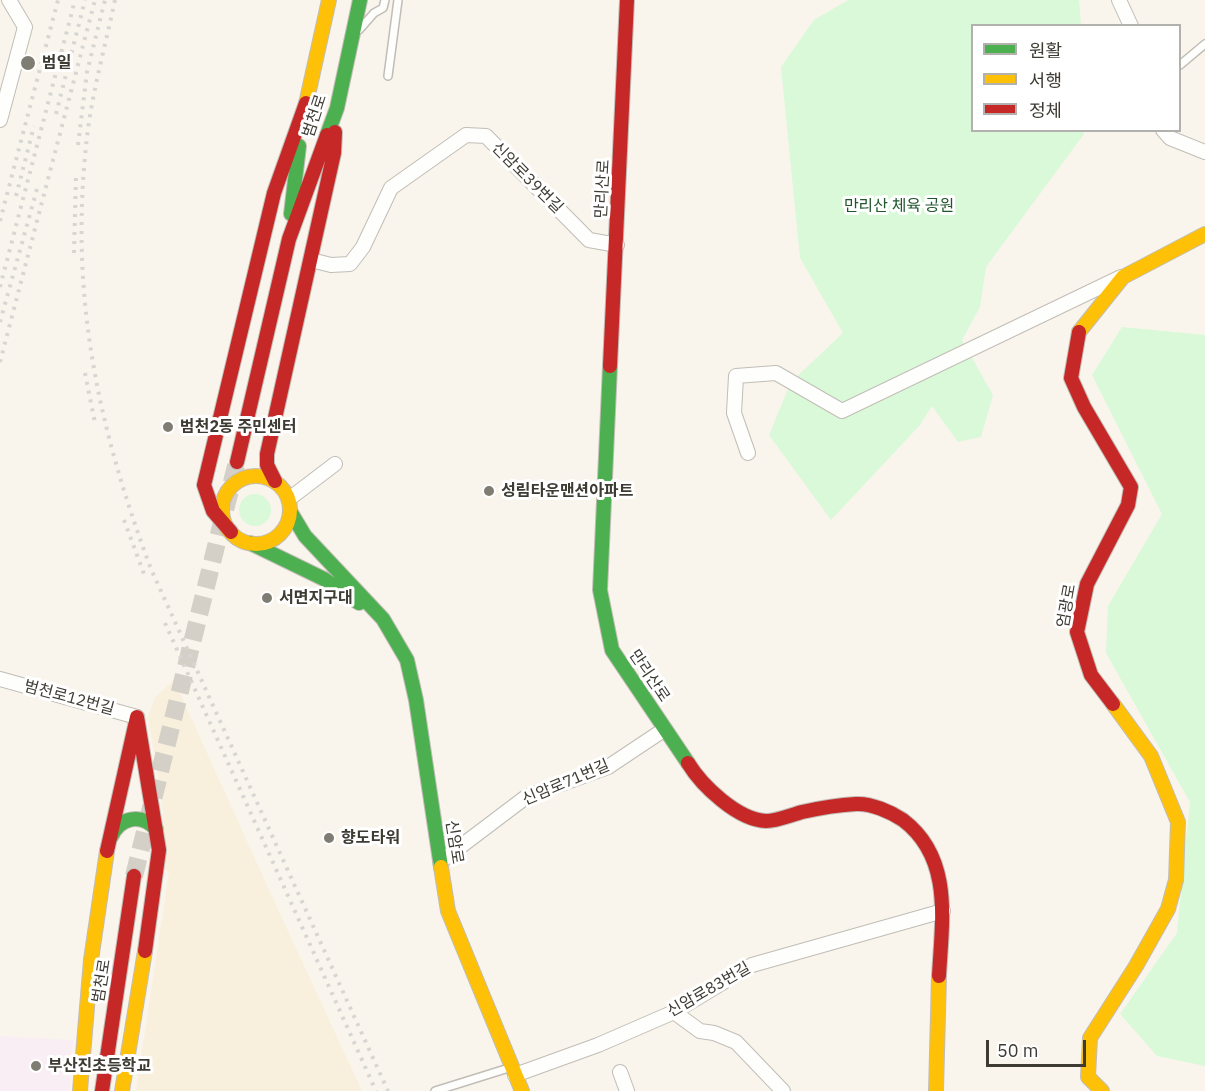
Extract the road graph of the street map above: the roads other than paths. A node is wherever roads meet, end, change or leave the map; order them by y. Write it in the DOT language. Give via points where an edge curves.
graph roads {
  1 [pos="9,0"];
  2 [pos="328,0"];
  3 [pos="360,0"];
  4 [pos="386,0"];
  5 [pos="398,0"];
  6 [pos="627,0"];
  7 [pos="1119,0"];
  8 [pos="1130,24"];
  9 [pos="353,35"];
  10 [pos="1205,44"];
  11 [pos="1181,63"];
  12 [pos="388,76"];
  13 [pos="306,103"];
  14 [pos="337,108"];
  15 [pos="0,120"];
  16 [pos="1165,132"];
  17 [pos="1205,152"];
  18 [pos="1205,234"];
  19 [pos="289,239"];
  20 [pos="617,245"];
  21 [pos="310,260"];
  22 [pos="1123,277"];
  23 [pos="748,453"];
  24 [pos="237,462"];
  25 [pos="335,464"];
  26 [pos="275,481"];
  27 [pos="290,505"];
  28 [pos="231,532"];
  29 [pos="250,543"];
  30 [pos="383,619"];
  31 [pos="0,679"];
  32 [pos="137,717"];
  33 [pos="665,729"];
  34 [pos="156,829"];
  35 [pos="106,853"];
  36 [pos="440,862"];
  37 [pos="135,876"];
  38 [pos="943,911"];
  39 [pos="674,1012"];
  40 [pos="514,1071"];
  41 [pos="620,1072"];
  42 [pos="80,1091"];
  43 [pos="102,1091"];
  44 [pos="122,1091"];
  45 [pos="435,1091"];
  46 [pos="522,1091"];
  47 [pos="627,1091"];
  48 [pos="783,1091"];
  49 [pos="936,1091"];
  50 [pos="1102,1091"];
  1 -- 15 [label="street" via="25,27"];
  2 -- 13 [label="main road, 범천로"];
  3 -- 9 [label="main road, 범천로"];
  4 -- 9 [label="lane" via="383,8"];
  5 -- 12 [label="lane"];
  6 -- 20 [label="main road, 만리산로"];
  7 -- 8 [label="street"];
  9 -- 14 [label="main road, 범천로"];
  10 -- 11 [label="lane"];
  13 -- 19 [label="main road, 범천로"];
  13 -- 28 [label="main road" via="274,193 204,485 214,516"];
  14 -- 19 [label="main road, 범천로"];
  14 -- 21 [label="main road" via="334,153"];
  16 -- 17 [label="street" via="1170,138"];
  18 -- 22 [label="main road, 엄광로"];
  19 -- 24 [label="main road, 범천로"];
  20 -- 21 [label="street, 신암로39번길" via="589,240 486,136 466,135 391,188 363,247 350,264"];
  20 -- 33 [label="main road, 만리산로" via="600,590 612,650"];
  21 -- 26 [label="main road" via="267,454 267,465"];
  22 -- 23 [label="street" via="842,411 776,373 736,376 734,413"];
  22 -- 50 [label="main road, 엄광로" via="1080,329 1071,378 1131,488 1128,505 1087,584 1077,632 1091,675 1151,756 1178,822 1176,880 1168,909 1090,1038 1088,1077"];
  25 -- 27 [label="street"];
  26 -- 27 [label="main road"];
  26 -- 28 [label="main road" via="254,476 234,484 223,502 225,523"];
  27 -- 29 [label="main road" via="282,532 273,539"];
  27 -- 30 [label="main road" via="305,536"];
  28 -- 29 [label="main road"];
  29 -- 30 [label="main road" via="324,579"];
  30 -- 36 [label="main road, 신암로" via="407,660"];
  31 -- 32 [label="street, 범천로12번길"];
  32 -- 34 [label="main road"];
  32 -- 35 [label="main road"];
  33 -- 36 [label="street, 신암로71번길" via="608,767 526,797"];
  33 -- 38 [label="main road, 만리산로" via="696,776 732,809 766,821 823,807 860,804 893,813 917,831 938,866"];
  34 -- 35 [label="main road" via="141,819 120,823 112,832"];
  34 -- 44 [label="main road" via="156,883"];
  35 -- 42 [label="main road" via="91,960"];
  36 -- 40 [label="main road, 신암로" via="448,911"];
  37 -- 43 [label="main road, 범천로"];
  38 -- 39 [label="street, 신암로83번길" via="752,965"];
  38 -- 49 [label="main road, 만리산로"];
  39 -- 40 [label="street, 신암로83번길" via="598,1045"];
  39 -- 48 [label="street" via="700,1031 736,1042"];
  40 -- 45 [label="lane"];
  40 -- 46 [label="main road, 신암로"];
  41 -- 47 [label="street"];
}
